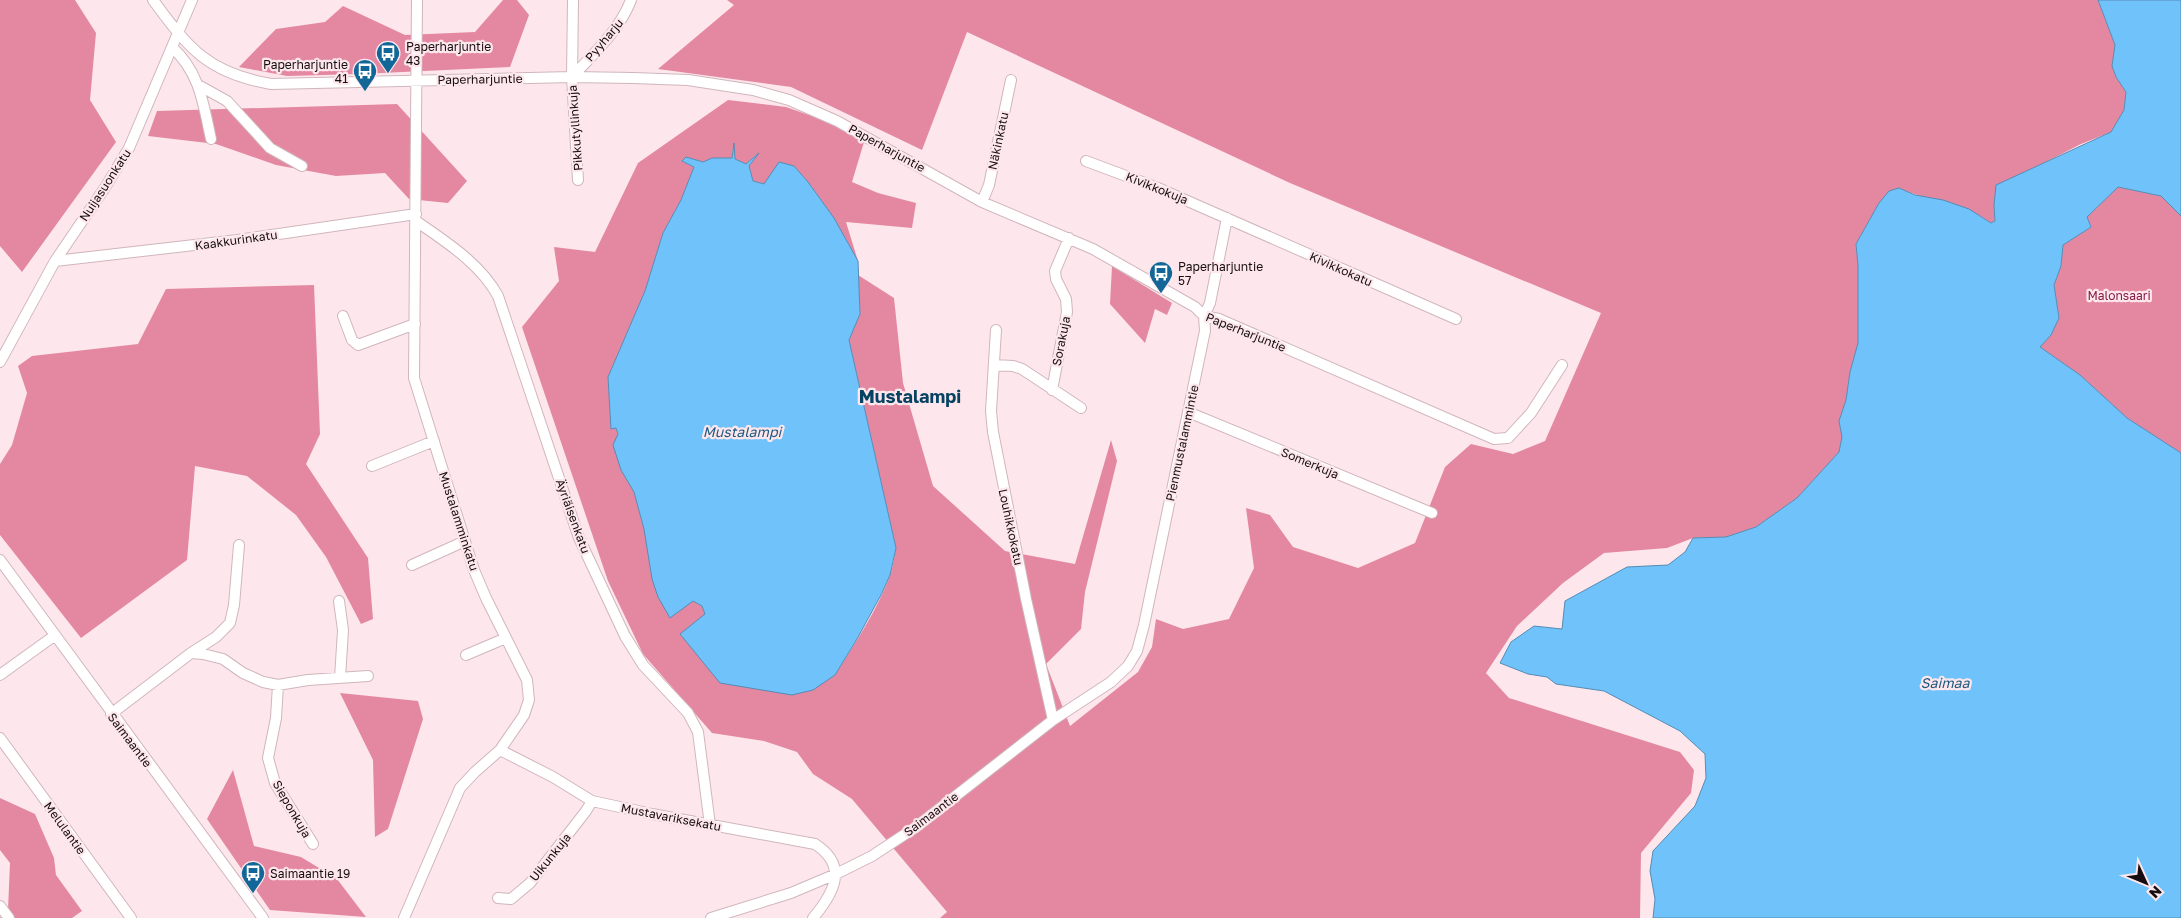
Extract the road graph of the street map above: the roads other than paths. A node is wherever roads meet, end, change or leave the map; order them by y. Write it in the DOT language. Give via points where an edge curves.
graph roads {
  1 [pos="152,0"];
  2 [pos="192,0"];
  3 [pos="417,0"];
  4 [pos="573,0"];
  5 [pos="631,0"];
  6 [pos="178,34"];
  7 [pos="172,47"];
  8 [pos="572,77"];
  9 [pos="416,80"];
  10 [pos="1011,80"];
  11 [pos="200,86"];
  12 [pos="211,139"];
  13 [pos="1086,161"];
  14 [pos="302,166"];
  15 [pos="578,180"];
  16 [pos="982,202"];
  17 [pos="416,217"];
  18 [pos="1227,218"];
  19 [pos="1069,238"];
  20 [pos="55,261"];
  21 [pos="343,316"];
  22 [pos="1204,316"];
  23 [pos="1456,319"];
  24 [pos="415,324"];
  25 [pos="996,330"];
  26 [pos="0,362"];
  27 [pos="994,365"];
  28 [pos="1562,365"];
  29 [pos="1052,390"];
  30 [pos="1081,408"];
  31 [pos="1188,412"];
  32 [pos="434,441"];
  33 [pos="372,466"];
  34 [pos="1432,513"];
  35 [pos="465,541"];
  36 [pos="239,545"];
  37 [pos="0,560"];
  38 [pos="412,565"];
  39 [pos="339,601"];
  40 [pos="54,636"];
  41 [pos="506,638"];
  42 [pos="191,653"];
  43 [pos="466,654"];
  44 [pos="1128,666"];
  45 [pos="0,675"];
  46 [pos="368,676"];
  47 [pos="340,678"];
  48 [pos="278,685"];
  49 [pos="111,714"];
  50 [pos="1053,720"];
  51 [pos="0,738"];
  52 [pos="500,750"];
  53 [pos="592,801"];
  54 [pos="710,825"];
  55 [pos="313,844"];
  56 [pos="836,874"];
  57 [pos="498,898"];
  58 [pos="0,906"];
  59 [pos="9,918"];
  60 [pos="131,918"];
  61 [pos="262,918"];
  62 [pos="404,918"];
  63 [pos="711,918"];
  64 [pos="813,918"];
  1 -- 6 [label="street, Paperharjuntie"];
  2 -- 6 [label="street, Nuijasuonkatu"];
  3 -- 9 [label="street, Mustalamminkatu"];
  4 -- 8 [label="street, Pikkutyllinkuja"];
  5 -- 8 [label="street, Pyyharju" via="615,31"];
  6 -- 7 [label="street, Nuijasuonkatu"];
  6 -- 9 [label="street, Paperharjuntie" via="201,58 246,80 271,84"];
  7 -- 11 [label="street" via="184,58"];
  7 -- 20 [label="street, Nuijasuonkatu" via="129,148"];
  8 -- 9 [label="street, Paperharjuntie"];
  8 -- 15 [label="street, Pikkutyllinkuja"];
  8 -- 16 [label="street, Paperharjuntie" via="688,80 753,90 789,100 837,121"];
  9 -- 17 [label="street, Mustalamminkatu"];
  10 -- 16 [label="street, Näkinkatu" via="989,186"];
  11 -- 12 [label="street"];
  11 -- 14 [label="street" via="227,101 270,148"];
  13 -- 18 [label="street, Kivikkokuja"];
  16 -- 19 [label="street, Paperharjuntie"];
  17 -- 20 [label="street, Kaakkurinkatu"];
  17 -- 24 [label="street, Mustalamminkatu"];
  17 -- 54 [label="street, Äyriäisenkatu" via="463,254 491,282 498,296 594,574 643,665 688,713 698,732"];
  18 -- 22 [label="street, Pienmustalammintie" via="1210,303"];
  18 -- 23 [label="street, Kivikkokatu"];
  19 -- 22 [label="street, Paperharjuntie" via="1164,289"];
  19 -- 29 [label="street, Sorakuja" via="1055,271 1066,299 1067,312"];
  20 -- 26 [label="street, Nuijasuonkatu"];
  21 -- 24 [label="street" via="352,340 358,345"];
  22 -- 28 [label="street, Paperharjuntie" via="1219,319 1494,439 1508,438 1531,413"];
  22 -- 31 [label="street, Pienmustalammintie" via="1205,330"];
  24 -- 32 [label="street, Mustalamminkatu" via="414,378"];
  25 -- 27 [label="street, Louhikkokatu"];
  27 -- 29 [label="street" via="1013,366"];
  27 -- 50 [label="street, Louhikkokatu" via="992,432"];
  29 -- 30 [label="street"];
  31 -- 34 [label="street, Somerkuja"];
  31 -- 44 [label="street, Pienmustalammintie" via="1144,625 1137,651"];
  32 -- 33 [label="street"];
  32 -- 35 [label="street, Mustalamminkatu"];
  35 -- 38 [label="street"];
  35 -- 41 [label="street, Mustalamminkatu" via="486,598"];
  36 -- 42 [label="street" via="230,623 216,638"];
  37 -- 40 [label="street, Saimaantie"];
  39 -- 47 [label="street" via="343,630"];
  40 -- 45 [label="street"];
  40 -- 49 [label="street, Saimaantie"];
  41 -- 43 [label="street"];
  41 -- 52 [label="street, Mustalamminkatu" via="527,680 529,700 524,715"];
  42 -- 48 [label="street" via="222,659 262,682"];
  42 -- 49 [label="street"];
  44 -- 50 [label="street, Saimaantie" via="1111,682"];
  46 -- 47 [label="street"];
  47 -- 48 [label="street"];
  48 -- 55 [label="street, Sieponkuja" via="268,758 276,783"];
  49 -- 61 [label="street, Saimaantie"];
  50 -- 56 [label="street, Saimaantie" via="916,827 872,856"];
  51 -- 60 [label="street, Melulantie"];
  52 -- 53 [label="street, Mustavariksekatu"];
  52 -- 62 [label="street, Mustalamminkatu" via="460,788"];
  53 -- 54 [label="street, Mustavariksekatu"];
  53 -- 57 [label="street, Uikunkuja" via="530,883 511,899"];
  54 -- 56 [label="street, Mustavariksekatu" via="815,844 825,850"];
  56 -- 63 [label="street, Saimaantie" via="791,893"];
  56 -- 64 [label="street" via="833,890"];
  58 -- 59 [label="street"];
}
